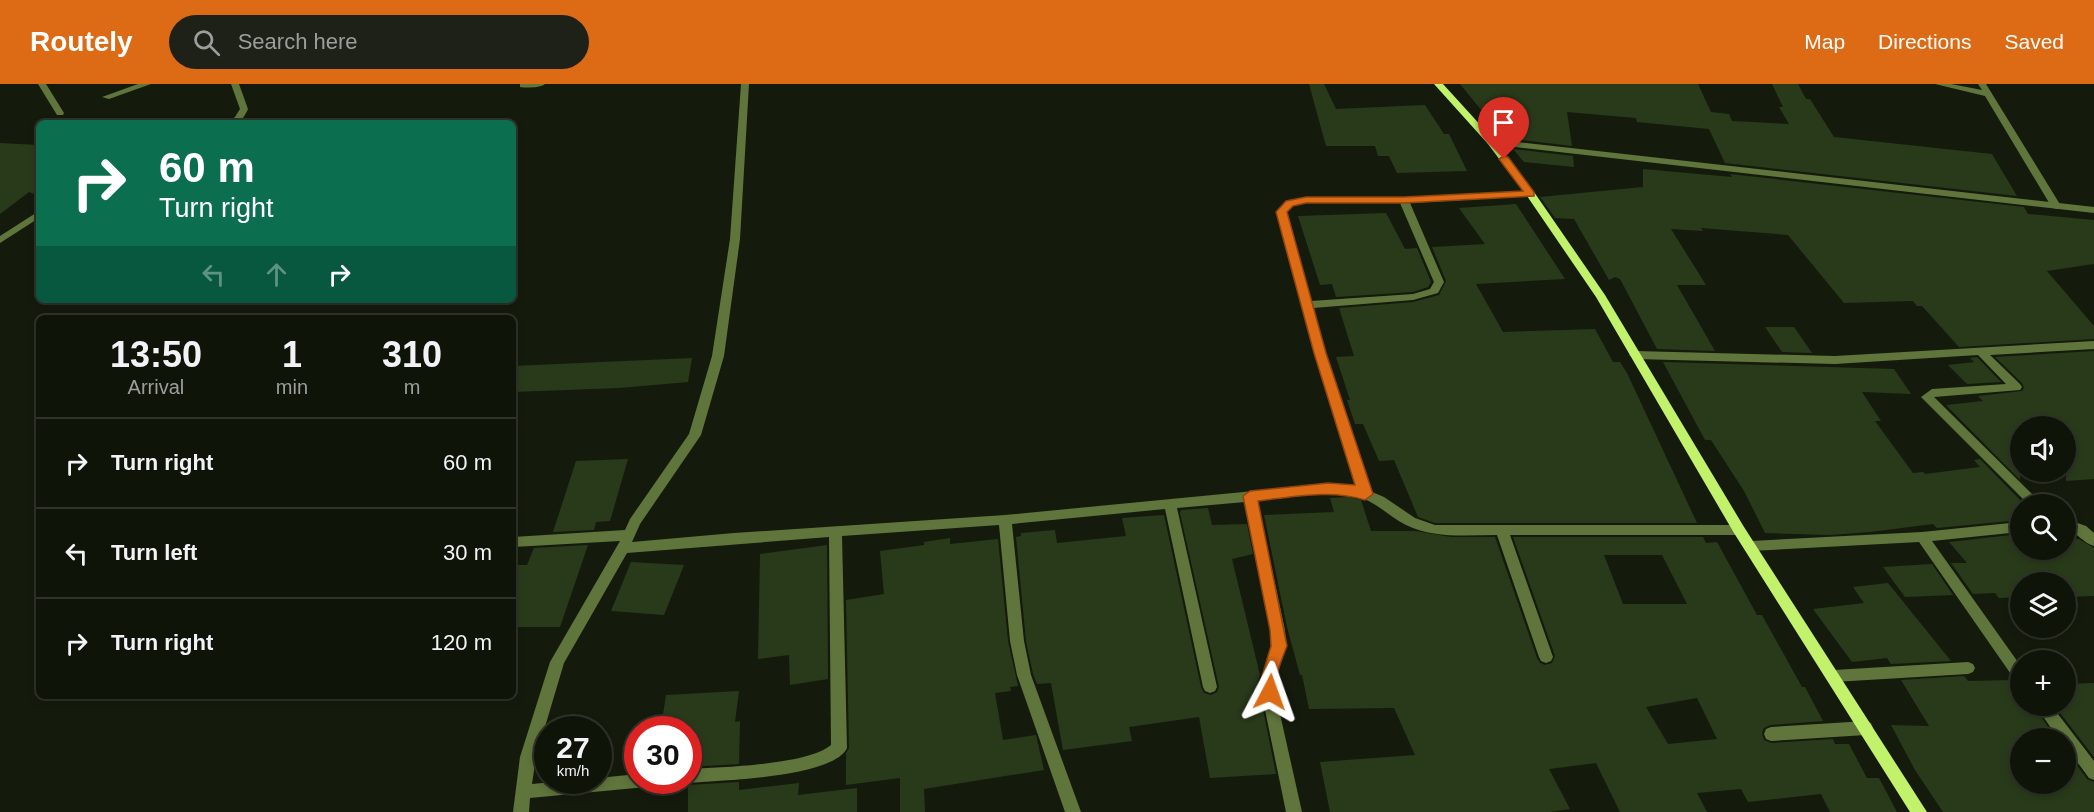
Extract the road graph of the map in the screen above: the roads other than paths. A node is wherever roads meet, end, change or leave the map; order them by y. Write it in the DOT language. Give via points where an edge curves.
graph roads {
  1 [pos="42,84"];
  2 [pos="147,84"];
  3 [pos="235,84"];
  4 [pos="541,84"];
  5 [pos="744,84"];
  6 [pos="1438,84"];
  7 [pos="1939,84"];
  8 [pos="1982,84"];
  9 [pos="523,85"];
  10 [pos="1988,94"];
  11 [pos="106,97"];
  12 [pos="60,113"];
  13 [pos="236,120"];
  14 [pos="1491,142"];
  15 [pos="1530,194"];
  16 [pos="1404,200"];
  17 [pos="2056,206"];
  18 [pos="2094,210"];
  19 [pos="36,216"];
  20 [pos="0,240"];
  21 [pos="1307,305"];
  22 [pos="2094,345"];
  23 [pos="1981,352"];
  24 [pos="1635,355"];
  25 [pos="1365,494"];
  26 [pos="2026,494"];
  27 [pos="1250,496"];
  28 [pos="1170,504"];
  29 [pos="1005,520"];
  30 [pos="2076,527"];
  31 [pos="2010,528"];
  32 [pos="1502,530"];
  33 [pos="1739,530"];
  34 [pos="835,531"];
  35 [pos="629,535"];
  36 [pos="1922,537"];
  37 [pos="2094,541"];
  38 [pos="516,542"];
  39 [pos="1751,546"];
  40 [pos="623,548"];
  41 [pos="1546,657"];
  42 [pos="2010,662"];
  43 [pos="1968,668"];
  44 [pos="1834,676"];
  45 [pos="1210,687"];
  46 [pos="2050,716"];
  47 [pos="1866,728"];
  48 [pos="1772,734"];
  49 [pos="2094,773"];
  50 [pos="702,775"];
  51 [pos="624,782"];
  52 [pos="524,792"];
  53 [pos="521,812"];
  54 [pos="1073,812"];
  55 [pos="1294,812"];
  56 [pos="1919,812"];
  1 -- 12 [label="street"];
  2 -- 11 [label="street"];
  3 -- 13 [label="street" via="244,109"];
  4 -- 9 [label="street"];
  5 -- 35 [label="street" via="735,238 718,356 695,435"];
  6 -- 14 [label="main road"];
  7 -- 10 [label="street"];
  8 -- 10 [label="street"];
  10 -- 17 [label="street"];
  14 -- 15 [label="main road"];
  14 -- 17 [label="street"];
  15 -- 16 [label="street"];
  15 -- 24 [label="main road" via="1601,297"];
  16 -- 21 [label="street" via="1306,200 1286,205 1282,212"];
  16 -- 21 [label="street" via="1439,282 1434,291 1393,299"];
  17 -- 18 [label="street"];
  19 -- 20 [label="street"];
  21 -- 25 [label="street"];
  22 -- 23 [label="street"];
  23 -- 24 [label="street" via="1835,360"];
  23 -- 26 [label="street" via="2016,387 1932,393 1927,397"];
  24 -- 33 [label="main road"];
  25 -- 27 [label="street" via="1328,489"];
  25 -- 32 [label="street" via="1410,521 1435,530"];
  27 -- 28 [label="street"];
  27 -- 55 [label="street" via="1278,630 1279,646 1269,679 1271,705"];
  28 -- 29 [label="street"];
  28 -- 45 [label="street"];
  29 -- 34 [label="street"];
  29 -- 54 [label="street" via="1024,675"];
  30 -- 37 [label="street"];
  31 -- 36 [label="street"];
  32 -- 33 [label="street"];
  32 -- 41 [label="street"];
  33 -- 39 [label="main road"];
  34 -- 40 [label="street"];
  34 -- 50 [label="street" via="837,753 781,767"];
  35 -- 38 [label="street"];
  35 -- 40 [label="street"];
  36 -- 39 [label="street"];
  36 -- 42 [label="street"];
  39 -- 44 [label="main road"];
  40 -- 52 [label="street" via="557,662 528,757"];
  43 -- 44 [label="street"];
  44 -- 47 [label="main road"];
  46 -- 49 [label="street"];
  47 -- 48 [label="street"];
  47 -- 56 [label="main road"];
  51 -- 52 [label="street"];
  52 -- 53 [label="street"];
}
